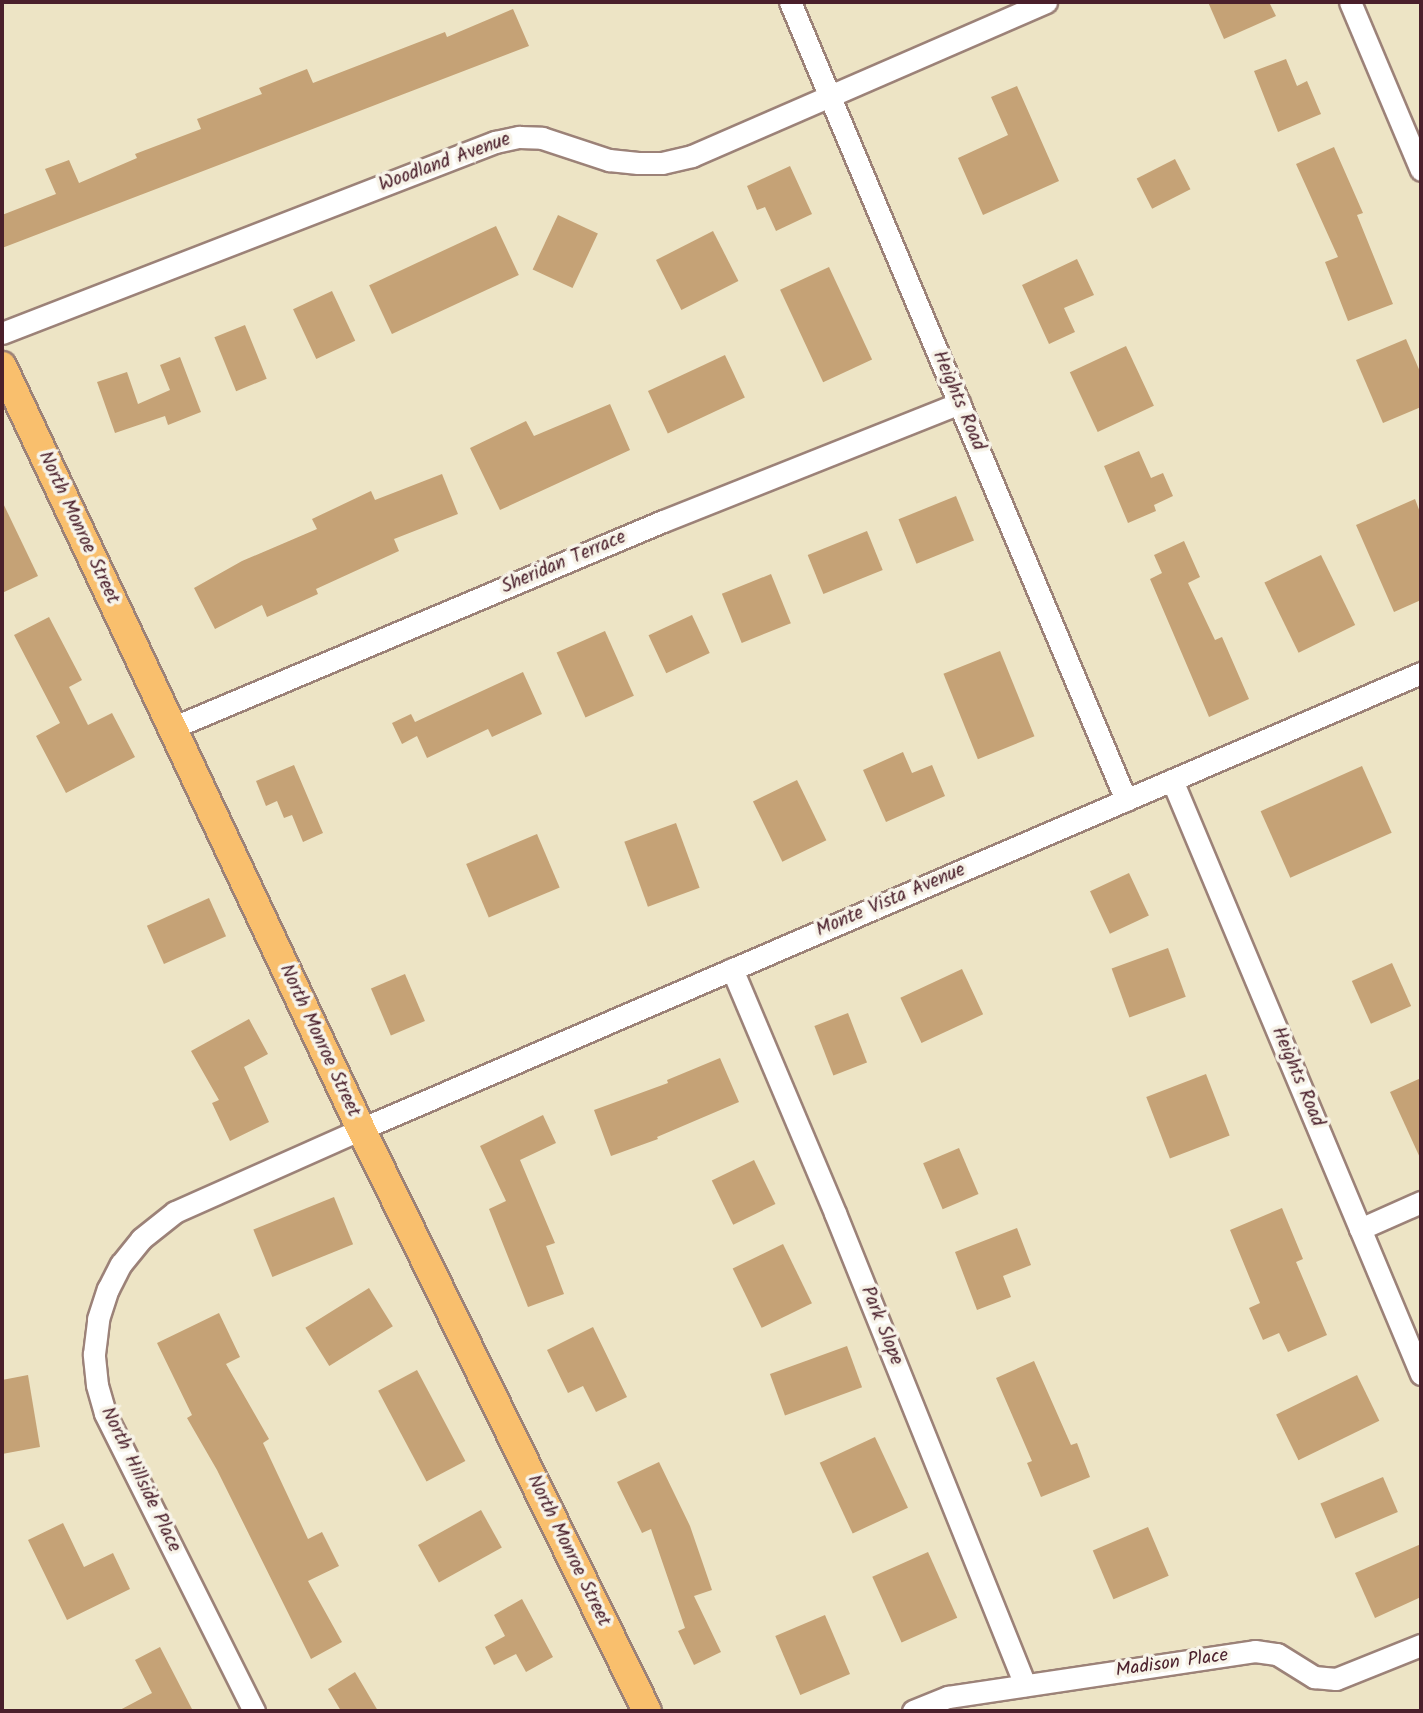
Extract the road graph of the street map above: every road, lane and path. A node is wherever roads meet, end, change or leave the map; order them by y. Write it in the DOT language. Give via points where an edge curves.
graph roads {
  1 [pos="790,2"];
  2 [pos="1046,2"];
  3 [pos="1350,2"];
  4 [pos="830,97"];
  5 [pos="1421,170"];
  6 [pos="2,333"];
  7 [pos="2,366"];
  8 [pos="959,403"];
  9 [pos="1421,673"];
  10 [pos="173,729"];
  11 [pos="1172,780"];
  12 [pos="1126,800"];
  13 [pos="732,970"];
  14 [pos="361,1129"];
  15 [pos="1421,1202"];
  16 [pos="1360,1229"];
  17 [pos="1421,1374"];
  18 [pos="1421,1644"];
  19 [pos="1025,1685"];
  20 [pos="254,1711"];
  21 [pos="647,1711"];
  22 [pos="913,1711"];
  1 -- 4 [label="street, Heights Road"];
  2 -- 4 [label="street, Woodland Avenue"];
  3 -- 5 [label="street"];
  4 -- 6 [label="street, Woodland Avenue" via="692,156 662,163 610,160 542,138 495,142"];
  4 -- 8 [label="street, Heights Road"];
  7 -- 10 [label="main road, North Monroe Street"];
  8 -- 10 [label="street, Sheridan Terrace" via="663,521"];
  8 -- 12 [label="street, Heights Road"];
  9 -- 11 [label="street, Monte Vista Avenue"];
  10 -- 14 [label="main road, North Monroe Street"];
  11 -- 12 [label="street, Monte Vista Avenue"];
  11 -- 16 [label="street, Heights Road"];
  12 -- 13 [label="street, Monte Vista Avenue"];
  13 -- 14 [label="street, Monte Vista Avenue"];
  13 -- 19 [label="street, Park Slope"];
  14 -- 20 [label="street, North Hillside Place" via="163,1220 121,1264 98,1319 94,1354 105,1413"];
  14 -- 21 [label="main road, North Monroe Street"];
  15 -- 16 [label="street"];
  16 -- 17 [label="street, Heights Road"];
  18 -- 19 [label="street, Madison Place" via="1336,1679 1314,1677 1277,1654 1255,1651"];
  19 -- 22 [label="street, Madison Place" via="948,1697"];
}
